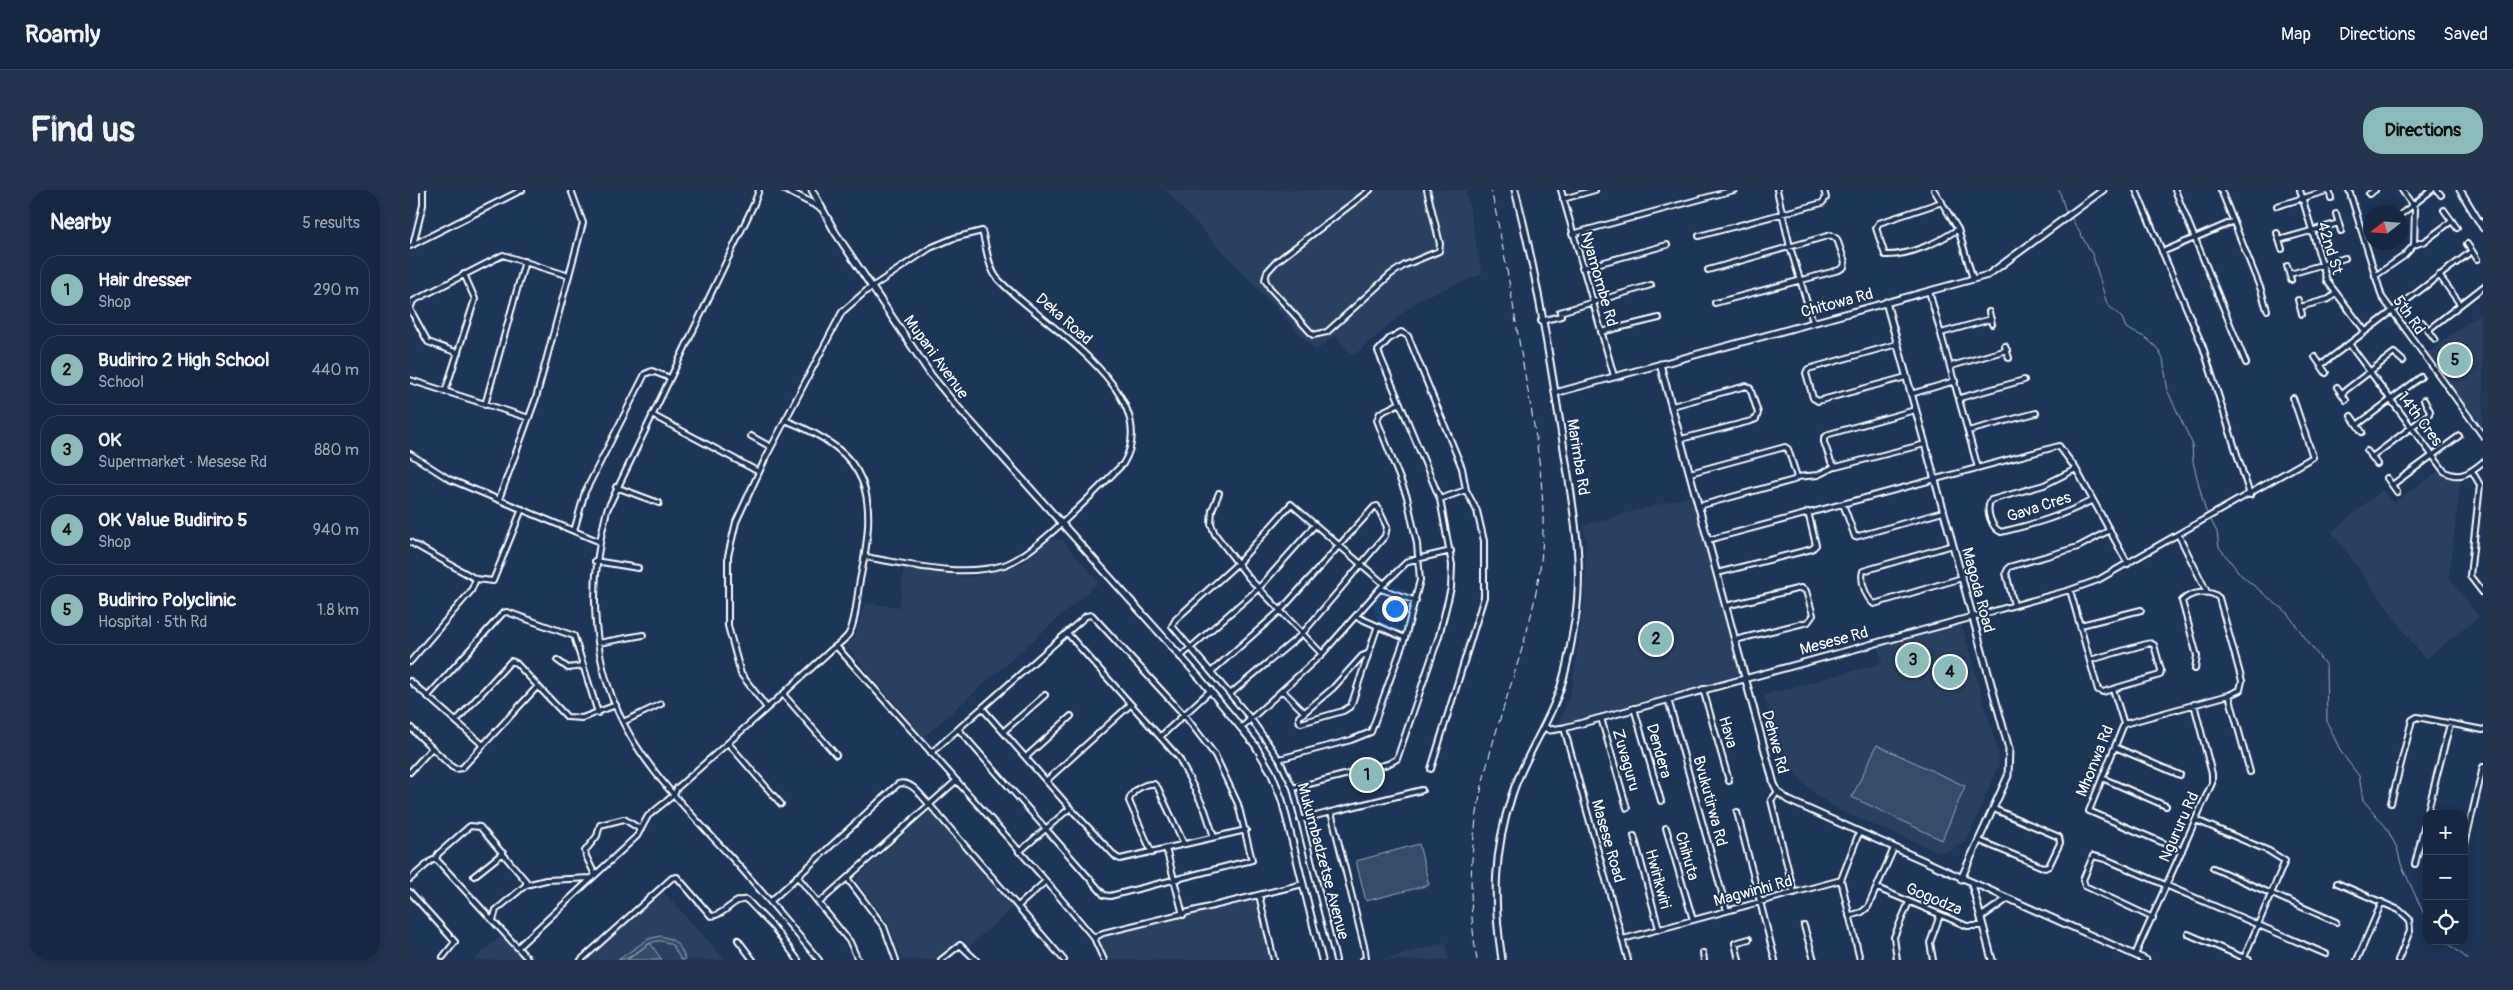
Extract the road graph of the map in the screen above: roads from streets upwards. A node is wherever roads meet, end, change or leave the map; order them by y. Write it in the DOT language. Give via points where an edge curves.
graph roads {
  1 [pos="423,190"];
  2 [pos="522,190"];
  3 [pos="571,190"];
  4 [pos="759,190"];
  5 [pos="789,190"];
  6 [pos="812,190"];
  7 [pos="1370,190"];
  8 [pos="1427,190"];
  9 [pos="1515,190"];
  10 [pos="1561,190"];
  11 [pos="1595,190"];
  12 [pos="1734,190"];
  13 [pos="1777,190"];
  14 [pos="1824,190"];
  15 [pos="1934,190"];
  16 [pos="2103,190"];
  17 [pos="2136,190"];
  18 [pos="2175,190"];
  19 [pos="2221,190"];
  20 [pos="2300,190"];
  21 [pos="2329,190"];
  22 [pos="2349,190"];
  23 [pos="2375,190"];
  24 [pos="2402,190"];
  25 [pos="2432,190"];
  26 [pos="2437,190"];
  27 [pos="2460,190"];
  28 [pos="2369,194"];
  29 [pos="2441,195"];
  30 [pos="2302,198"];
  31 [pos="2331,198"];
  32 [pos="1563,199"];
  33 [pos="1942,202"];
  34 [pos="2413,205"];
  35 [pos="2277,206"];
  36 [pos="821,208"];
  37 [pos="2408,209"];
  38 [pos="2444,210"];
  39 [pos="1783,213"];
  40 [pos="2336,214"];
  41 [pos="2452,221"];
  42 [pos="2232,222"];
  43 [pos="2339,223"];
  44 [pos="2457,228"];
  45 [pos="2483,228"];
  46 [pos="1958,229"];
  47 [pos="2312,231"];
  48 [pos="2341,231"];
  49 [pos="2277,233"];
  50 [pos="1572,234"];
  51 [pos="1699,236"];
  52 [pos="2195,237"];
  53 [pos="2279,240"];
  54 [pos="2467,244"];
  55 [pos="1667,245"];
  56 [pos="2414,245"];
  57 [pos="411,246"];
  58 [pos="1790,247"];
  59 [pos="2282,249"];
  60 [pos="2472,251"];
  61 [pos="2162,252"];
  62 [pos="2345,258"];
  63 [pos="2477,259"];
  64 [pos="526,261"];
  65 [pos="2321,265"];
  66 [pos="2287,266"];
  67 [pos="1582,268"];
  68 [pos="1708,270"];
  69 [pos="464,274"];
  70 [pos="2290,274"];
  71 [pos="2439,275"];
  72 [pos="569,276"];
  73 [pos="2375,276"];
  74 [pos="1973,279"];
  75 [pos="1800,280"];
  76 [pos="2291,280"];
  77 [pos="1651,285"];
  78 [pos="872,287"];
  79 [pos="2483,287"];
  80 [pos="1929,291"];
  81 [pos="2335,294"];
  82 [pos="2298,300"];
  83 [pos="1592,301"];
  84 [pos="1886,302"];
  85 [pos="1715,303"];
  86 [pos="2460,304"];
  87 [pos="2300,307"];
  88 [pos="2267,310"];
  89 [pos="1989,312"];
  90 [pos="2390,312"];
  91 [pos="2302,314"];
  92 [pos="1659,318"];
  93 [pos="1991,319"];
  94 [pos="1542,321"];
  95 [pos="1813,322"];
  96 [pos="2422,322"];
  97 [pos="1992,324"];
  98 [pos="2428,330"];
  99 [pos="1601,332"];
  100 [pos="1941,332"];
  101 [pos="2365,332"];
  102 [pos="2435,339"];
  103 [pos="1897,344"];
  104 [pos="2350,345"];
  105 [pos="458,353"];
  106 [pos="2315,357"];
  107 [pos="2009,358"];
  108 [pos="2403,362"];
  109 [pos="2246,363"];
  110 [pos="1660,364"];
  111 [pos="2321,365"];
  112 [pos="1951,366"];
  113 [pos="2370,372"];
  114 [pos="2326,373"];
  115 [pos="1614,376"];
  116 [pos="1906,377"];
  117 [pos="2421,377"];
  118 [pos="670,378"];
  119 [pos="410,380"];
  120 [pos="2024,380"];
  121 [pos="1955,381"];
  122 [pos="2337,387"];
  123 [pos="445,392"];
  124 [pos="1555,393"];
  125 [pos="2342,393"];
  126 [pos="1911,394"];
  127 [pos="1960,398"];
  128 [pos="2293,398"];
  129 [pos="2346,400"];
  130 [pos="2390,400"];
  131 [pos="2424,400"];
  132 [pos="1400,403"];
  133 [pos="485,405"];
  134 [pos="1672,406"];
  135 [pos="1915,410"];
  136 [pos="2036,413"];
  137 [pos="652,415"];
  138 [pos="2351,416"];
  139 [pos="529,418"];
  140 [pos="784,420"];
  141 [pos="2357,425"];
  142 [pos="2411,429"];
  143 [pos="1968,431"];
  144 [pos="2362,432"];
  145 [pos="751,436"];
  146 [pos="2458,436"];
  147 [pos="2483,436"];
  148 [pos="1680,439"];
  149 [pos="1924,444"];
  150 [pos="771,447"];
  151 [pos="2366,451"];
  152 [pos="410,454"];
  153 [pos="2432,456"];
  154 [pos="2372,457"];
  155 [pos="2483,462"];
  156 [pos="2377,464"];
  157 [pos="1834,466"];
  158 [pos="1978,468"];
  159 [pos="2076,469"];
  160 [pos="2472,471"];
  161 [pos="759,472"];
  162 [pos="1690,473"];
  163 [pos="1798,477"];
  164 [pos="1935,478"];
  165 [pos="2387,478"];
  166 [pos="2392,485"];
  167 [pos="616,487"];
  168 [pos="1466,490"];
  169 [pos="2396,492"];
  170 [pos="1219,493"];
  171 [pos="2250,495"];
  172 [pos="498,499"];
  173 [pos="1440,499"];
  174 [pos="2093,500"];
  175 [pos="659,503"];
  176 [pos="1842,504"];
  177 [pos="1699,506"];
  178 [pos="522,509"];
  179 [pos="1808,512"];
  180 [pos="1943,512"];
  181 [pos="2477,514"];
  182 [pos="2483,515"];
  183 [pos="1060,524"];
  184 [pos="1315,525"];
  185 [pos="2110,530"];
  186 [pos="574,531"];
  187 [pos="2179,536"];
  188 [pos="1708,540"];
  189 [pos="598,541"];
  190 [pos="410,542"];
  191 [pos="1338,544"];
  192 [pos="1953,545"];
  193 [pos="1450,551"];
  194 [pos="864,557"];
  195 [pos="1419,557"];
  196 [pos="595,561"];
  197 [pos="1239,562"];
  198 [pos="2128,564"];
  199 [pos="1362,565"];
  200 [pos="638,568"];
  201 [pos="1717,573"];
  202 [pos="1962,578"];
  203 [pos="476,579"];
  204 [pos="1384,584"];
  205 [pos="1259,588"];
  206 [pos="1380,589"];
  207 [pos="2070,590"];
  208 [pos="2207,592"];
  209 [pos="2483,593"];
  210 [pos="1416,601"];
  211 [pos="2014,604"];
  212 [pos="1726,606"];
  213 [pos="1281,610"];
  214 [pos="2141,610"];
  215 [pos="1357,616"];
  216 [pos="1972,617"];
  217 [pos="2081,625"];
  218 [pos="1378,628"];
  219 [pos="1067,633"];
  220 [pos="1302,634"];
  221 [pos="643,635"];
  222 [pos="1405,638"];
  223 [pos="1736,640"];
  224 [pos="598,643"];
  225 [pos="836,646"];
  226 [pos="1189,649"];
  227 [pos="1322,654"];
  228 [pos="1367,654"];
  229 [pos="1180,657"];
  230 [pos="556,660"];
  231 [pos="2090,660"];
  232 [pos="410,662"];
  233 [pos="583,666"];
  234 [pos="2195,669"];
  235 [pos="1211,672"];
  236 [pos="1746,678"];
  237 [pos="410,681"];
  238 [pos="538,686"];
  239 [pos="1703,689"];
  240 [pos="2113,689"];
  241 [pos="1211,690"];
  242 [pos="1283,691"];
  243 [pos="783,694"];
  244 [pos="1230,694"];
  245 [pos="1045,695"];
  246 [pos="2229,695"];
  247 [pos="428,696"];
  248 [pos="1668,699"];
  249 [pos="616,704"];
  250 [pos="661,704"];
  251 [pos="2194,704"];
  252 [pos="1130,705"];
  253 [pos="767,708"];
  254 [pos="1634,708"];
  255 [pos="983,709"];
  256 [pos="1304,712"];
  257 [pos="598,713"];
  258 [pos="1071,716"];
  259 [pos="1185,716"];
  260 [pos="1601,718"];
  261 [pos="1252,719"];
  262 [pos="456,721"];
  263 [pos="623,722"];
  264 [pos="2124,724"];
  265 [pos="2450,724"];
  266 [pos="410,727"];
  267 [pos="1242,727"];
  268 [pos="1544,727"];
  269 [pos="1564,728"];
  270 [pos="959,730"];
  271 [pos="2483,730"];
  272 [pos="1004,731"];
  273 [pos="1160,737"];
  274 [pos="728,743"];
  275 [pos="483,745"];
  276 [pos="2115,747"];
  277 [pos="432,748"];
  278 [pos="931,754"];
  279 [pos="836,755"];
  280 [pos="1026,757"];
  281 [pos="1279,759"];
  282 [pos="2483,767"];
  283 [pos="1431,769"];
  284 [pos="410,772"];
  285 [pos="2250,772"];
  286 [pos="2180,775"];
  287 [pos="2102,778"];
  288 [pos="956,781"];
  289 [pos="1046,781"];
  290 [pos="1729,781"];
  291 [pos="1292,788"];
  292 [pos="1422,790"];
  293 [pos="1778,792"];
  294 [pos="674,795"];
  295 [pos="1661,801"];
  296 [pos="2391,803"];
  297 [pos="780,804"];
  298 [pos="929,804"];
  299 [pos="2166,806"];
  300 [pos="1070,808"];
  301 [pos="1627,808"];
  302 [pos="1994,809"];
  303 [pos="2428,810"];
  304 [pos="1331,812"];
  305 [pos="1737,812"];
  306 [pos="1300,820"];
  307 [pos="2196,820"];
  308 [pos="1046,828"];
  309 [pos="1666,828"];
  310 [pos="640,830"];
  311 [pos="1246,830"];
  312 [pos="2468,831"];
  313 [pos="2423,832"];
  314 [pos="1859,833"];
  315 [pos="1634,836"];
  316 [pos="1214,837"];
  317 [pos="1980,841"];
  318 [pos="1184,844"];
  319 [pos="1166,848"];
  320 [pos="1894,848"];
  321 [pos="2182,851"];
  322 [pos="1019,852"];
  323 [pos="502,853"];
  324 [pos="1152,853"];
  325 [pos="436,859"];
  326 [pos="2416,864"];
  327 [pos="2213,868"];
  328 [pos="474,876"];
  329 [pos="593,876"];
  330 [pos="797,876"];
  331 [pos="847,878"];
  332 [pos="410,879"];
  333 [pos="1962,879"];
  334 [pos="1175,880"];
  335 [pos="1841,880"];
  336 [pos="1046,881"];
  337 [pos="2337,883"];
  338 [pos="1303,884"];
  339 [pos="1972,884"];
  340 [pos="526,885"];
  341 [pos="2167,886"];
  342 [pos="1877,888"];
  343 [pos="410,892"];
  344 [pos="1794,893"];
  345 [pos="2271,894"];
  346 [pos="1259,895"];
  347 [pos="2007,899"];
  348 [pos="771,901"];
  349 [pos="820,902"];
  350 [pos="1910,902"];
  351 [pos="2382,902"];
  352 [pos="1760,903"];
  353 [pos="1018,906"];
  354 [pos="1727,911"];
  355 [pos="1183,914"];
  356 [pos="1940,915"];
  357 [pos="1849,916"];
  358 [pos="1981,916"];
  359 [pos="2153,918"];
  360 [pos="493,920"];
  361 [pos="1693,920"];
  362 [pos="2336,922"];
  363 [pos="1804,926"];
  364 [pos="1983,926"];
  365 [pos="2257,926"];
  366 [pos="1659,929"];
  367 [pos="2188,934"];
  368 [pos="1094,938"];
  369 [pos="1623,939"];
  370 [pos="738,940"];
  371 [pos="1749,940"];
  372 [pos="518,947"];
  373 [pos="1703,953"];
  374 [pos="2326,954"];
  375 [pos="2135,955"];
  376 [pos="442,957"];
  377 [pos="2244,959"];
  378 [pos="529,960"];
  379 [pos="581,960"];
  380 [pos="753,960"];
  381 [pos="798,960"];
  382 [pos="819,960"];
  383 [pos="858,960"];
  384 [pos="896,960"];
  385 [pos="941,960"];
  386 [pos="976,960"];
  387 [pos="1064,960"];
  388 [pos="1104,960"];
  389 [pos="1274,960"];
  390 [pos="1322,960"];
  391 [pos="1336,960"];
  392 [pos="1363,960"];
  393 [pos="1502,960"];
  394 [pos="1628,960"];
  395 [pos="1704,960"];
  396 [pos="1740,960"];
  397 [pos="1776,960"];
  398 [pos="1814,960"];
  399 [pos="1860,960"];
  400 [pos="1897,960"];
  401 [pos="1933,960"];
  402 [pos="1992,960"];
  403 [pos="2146,960"];
  404 [pos="2249,960"];
  405 [pos="2357,960"];
  406 [pos="2398,960"];
  1 -- 57 [label="street" via="423,205"];
  2 -- 57 [label="street"];
  3 -- 72 [label="street" via="583,223"];
  4 -- 118 [label="street"];
  5 -- 36 [label="street"];
  6 -- 36 [label="street, Mupani Avenue"];
  7 -- 8 [label="street" via="1266,272 1265,280 1270,288 1313,335 1327,332 1398,270 1439,251"];
  9 -- 94 [label="street, Marimba Rd"];
  10 -- 32 [label="street, Nyamombe Rd"];
  11 -- 32 [label="street"];
  12 -- 50 [label="street"];
  13 -- 39 [label="street"];
  14 -- 39 [label="street" via="1826,198 1822,203"];
  15 -- 33 [label="street"];
  16 -- 74 [label="street, Chitowa Rd" via="1995,271"];
  17 -- 61 [label="street"];
  18 -- 52 [label="street"];
  19 -- 42 [label="street"];
  20 -- 30 [label="street, 42nd St"];
  21 -- 30 [label="street"];
  21 -- 31 [label="street"];
  22 -- 73 [label="street, 5th Rd"];
  23 -- 28 [label="street"];
  24 -- 34 [label="street"];
  25 -- 34 [label="street"];
  26 -- 29 [label="street"];
  27 -- 45 [label="street"];
  30 -- 35 [label="street"];
  30 -- 47 [label="street, 42nd St"];
  32 -- 50 [label="street, Nyamombe Rd"];
  33 -- 46 [label="street"];
  33 -- 46 [label="street" via="1878,224 1876,228 1885,256 1940,240"];
  34 -- 37 [label="street"];
  34 -- 56 [label="street" via="2416,214"];
  36 -- 78 [label="street, Mupani Avenue"];
  38 -- 41 [label="street"];
  39 -- 51 [label="street"];
  39 -- 58 [label="street"];
  40 -- 43 [label="street"];
  41 -- 44 [label="street"];
  41 -- 56 [label="street"];
  42 -- 52 [label="street"];
  42 -- 88 [label="street"];
  43 -- 47 [label="street"];
  43 -- 48 [label="street"];
  46 -- 74 [label="street"];
  47 -- 53 [label="street"];
  47 -- 65 [label="street, 42nd St"];
  49 -- 53 [label="street"];
  50 -- 67 [label="street, Nyamombe Rd"];
  52 -- 61 [label="street"];
  52 -- 109 [label="street"];
  53 -- 59 [label="street"];
  54 -- 60 [label="street"];
  55 -- 67 [label="street"];
  56 -- 73 [label="street"];
  58 -- 68 [label="street"];
  58 -- 75 [label="street"];
  58 -- 75 [label="street" via="1831,235 1836,236 1839,242 1845,262 1843,267"];
  60 -- 63 [label="street"];
  60 -- 71 [label="street"];
  61 -- 171 [label="street" via="2202,347"];
  62 -- 65 [label="street"];
  64 -- 69 [label="street" via="503,255"];
  64 -- 72 [label="street"];
  64 -- 133 [label="street"];
  65 -- 70 [label="street"];
  65 -- 81 [label="street, 42nd St"];
  66 -- 70 [label="street"];
  67 -- 83 [label="street, Nyamombe Rd"];
  69 -- 105 [label="street" via="476,299"];
  69 -- 105 [label="street" via="415,300 410,309 428,342"];
  70 -- 76 [label="street"];
  71 -- 86 [label="street"];
  71 -- 90 [label="street"];
  72 -- 139 [label="street"];
  73 -- 90 [label="street, 5th Rd"];
  74 -- 80 [label="street, Chitowa Rd"];
  75 -- 85 [label="street"];
  75 -- 95 [label="street"];
  77 -- 83 [label="street"];
  78 -- 140 [label="street" via="842,312"];
  78 -- 183 [label="street, Mupani Avenue" via="931,375"];
  78 -- 183 [label="street, Deka Road" via="933,246 982,231 996,276 1070,339 1102,373 1118,395 1128,417 1132,434 1129,453 1123,464"];
  79 -- 86 [label="street"];
  80 -- 84 [label="street, Chitowa Rd"];
  80 -- 100 [label="street"];
  81 -- 87 [label="street" via="2329,299"];
  81 -- 101 [label="street, 42nd St"];
  82 -- 87 [label="street"];
  83 -- 94 [label="street"];
  83 -- 99 [label="street, Nyamombe Rd"];
  84 -- 95 [label="street, Chitowa Rd"];
  84 -- 103 [label="street, Magoda Road"];
  86 -- 98 [label="street"];
  87 -- 91 [label="street"];
  89 -- 93 [label="street"];
  90 -- 101 [label="street"];
  90 -- 147 [label="street, 5th Rd"];
  92 -- 99 [label="street"];
  93 -- 97 [label="street"];
  93 -- 100 [label="street"];
  94 -- 124 [label="street, Marimba Rd"];
  95 -- 110 [label="street, Chitowa Rd"];
  96 -- 98 [label="street"];
  98 -- 102 [label="street"];
  99 -- 115 [label="street, Nyamombe Rd"];
  100 -- 112 [label="street"];
  101 -- 104 [label="street"];
  103 -- 116 [label="street, Magoda Road"];
  103 -- 116 [label="street" via="1808,369 1806,373 1813,398 1818,401"];
  104 -- 111 [label="street"];
  104 -- 113 [label="street, 14th Cres"];
  105 -- 123 [label="street"];
  106 -- 111 [label="street"];
  107 -- 112 [label="street" via="2006,348"];
  108 -- 113 [label="street" via="2394,354"];
  110 -- 115 [label="street, Chitowa Rd"];
  110 -- 134 [label="street, Dehwe Rd"];
  111 -- 114 [label="street"];
  112 -- 121 [label="street"];
  113 -- 125 [label="street"];
  113 -- 130 [label="street, 14th Cres"];
  115 -- 124 [label="street, Chitowa Rd"];
  116 -- 126 [label="street, Magoda Road"];
  117 -- 130 [label="street"];
  118 -- 137 [label="street"];
  118 -- 186 [label="street" via="652,371 645,374 585,492"];
  119 -- 123 [label="street"];
  120 -- 127 [label="street"];
  121 -- 126 [label="street"];
  121 -- 127 [label="street"];
  122 -- 125 [label="street"];
  123 -- 133 [label="street"];
  124 -- 268 [label="street, Marimba Rd" via="1579,567 1568,655 1557,696"];
  125 -- 129 [label="street"];
  126 -- 135 [label="street, Magoda Road"];
  127 -- 143 [label="street"];
  128 -- 171 [label="street, Mesese Rd" via="2313,458"];
  130 -- 141 [label="street"];
  130 -- 142 [label="street, 14th Cres"];
  131 -- 142 [label="street" via="2429,414"];
  132 -- 168 [label="street" via="1378,350 1402,332 1408,336 1462,468"];
  132 -- 173 [label="street"];
  132 -- 195 [label="street" via="1380,413 1377,420 1407,497"];
  133 -- 139 [label="street"];
  134 -- 148 [label="street, Dehwe Rd"];
  134 -- 148 [label="street" via="1746,386 1750,388 1758,413 1751,421"];
  135 -- 149 [label="street, Magoda Road"];
  135 -- 157 [label="street" via="1826,436 1824,442"];
  136 -- 143 [label="street"];
  137 -- 161 [label="street"];
  137 -- 167 [label="street"];
  138 -- 141 [label="street"];
  139 -- 172 [label="street"];
  140 -- 150 [label="street"];
  140 -- 194 [label="street" via="811,430 853,463 868,497 870,513"];
  141 -- 144 [label="street"];
  142 -- 153 [label="street, 14th Cres"];
  142 -- 154 [label="street"];
  143 -- 158 [label="street"];
  145 -- 150 [label="street"];
  146 -- 153 [label="street"];
  148 -- 162 [label="street, Dehwe Rd"];
  149 -- 157 [label="street"];
  149 -- 164 [label="street, Magoda Road"];
  150 -- 161 [label="street"];
  151 -- 154 [label="street"];
  152 -- 172 [label="street" via="449,479"];
  153 -- 160 [label="street, 14th Cres" via="2449,475 2464,475"];
  153 -- 166 [label="street"];
  154 -- 156 [label="street"];
  155 -- 160 [label="street"];
  157 -- 163 [label="street" via="1818,474"];
  158 -- 159 [label="street" via="2060,446"];
  158 -- 164 [label="street"];
  159 -- 174 [label="street"];
  159 -- 174 [label="street, Gava Cres" via="2044,485 1991,500 1988,508 1994,528 2000,532 2035,524"];
  160 -- 181 [label="street" via="2480,484"];
  161 -- 253 [label="street" via="736,522 728,556 727,614 741,674"];
  162 -- 163 [label="street" via="1785,448"];
  162 -- 177 [label="street, Dehwe Rd"];
  163 -- 177 [label="street"];
  164 -- 176 [label="street"];
  164 -- 180 [label="street, Magoda Road"];
  165 -- 166 [label="street"];
  166 -- 169 [label="street"];
  167 -- 175 [label="street"];
  167 -- 189 [label="street"];
  168 -- 173 [label="street"];
  168 -- 283 [label="street" via="1477,511 1484,541 1484,597"];
  170 -- 197 [label="street" via="1212,510 1211,524 1215,534"];
  171 -- 187 [label="street, Mesese Rd"];
  172 -- 178 [label="street"];
  173 -- 193 [label="street"];
  174 -- 185 [label="street"];
  176 -- 179 [label="street"];
  176 -- 180 [label="street" via="1855,536"];
  177 -- 188 [label="street, Dehwe Rd"];
  178 -- 186 [label="street"];
  178 -- 203 [label="street" via="493,581"];
  179 -- 188 [label="street"];
  179 -- 201 [label="street" via="1814,548"];
  180 -- 192 [label="street, Magoda Road"];
  181 -- 182 [label="street"];
  181 -- 209 [label="street" via="2470,576"];
  183 -- 194 [label="street" via="1017,559 976,570 951,570"];
  183 -- 229 [label="street, Mupani Avenue"];
  184 -- 191 [label="street"];
  184 -- 197 [label="street" via="1290,504"];
  184 -- 205 [label="street"];
  185 -- 198 [label="street"];
  185 -- 211 [label="street" via="2078,547 2009,567 2006,573"];
  186 -- 189 [label="street"];
  187 -- 198 [label="street, Mesese Rd"];
  187 -- 208 [label="street"];
  188 -- 201 [label="street, Dehwe Rd"];
  189 -- 196 [label="street"];
  190 -- 203 [label="street"];
  191 -- 199 [label="street"];
  191 -- 199 [label="street" via="1377,506 1387,527 1386,533"];
  191 -- 213 [label="street"];
  192 -- 202 [label="street, Magoda Road"];
  192 -- 202 [label="street" via="1863,570 1867,595 1874,604"];
  193 -- 195 [label="street"];
  193 -- 291 [label="street" via="1450,596 1398,756 1388,764"];
  194 -- 225 [label="street" via="851,629"];
  195 -- 204 [label="street" via="1408,561"];
  195 -- 210 [label="street" via="1420,584"];
  196 -- 200 [label="street"];
  196 -- 224 [label="street" via="594,614"];
  197 -- 205 [label="street"];
  197 -- 226 [label="street, Mukumbadzetse Avenue" via="1173,624 1172,628"];
  198 -- 207 [label="street, Mesese Rd"];
  199 -- 204 [label="street"];
  199 -- 220 [label="street"];
  201 -- 212 [label="street, Dehwe Rd"];
  202 -- 216 [label="street, Magoda Road"];
  203 -- 232 [label="street" via="471,591"];
  204 -- 206 [label="street"];
  205 -- 213 [label="street"];
  205 -- 226 [label="street"];
  206 -- 210 [label="street"];
  206 -- 215 [label="street"];
  207 -- 211 [label="street, Mesese Rd"];
  207 -- 217 [label="street"];
  208 -- 234 [label="street" via="2186,597 2182,604 2197,656"];
  208 -- 246 [label="street" via="2219,598 2242,681 2240,690"];
  210 -- 222 [label="street"];
  211 -- 216 [label="street, Mesese Rd"];
  212 -- 223 [label="street, Dehwe Rd"];
  212 -- 223 [label="street" via="1799,588 1806,592 1811,607 1813,617 1808,622"];
  213 -- 220 [label="street"];
  213 -- 235 [label="street"];
  214 -- 217 [label="street"];
  215 -- 218 [label="street"];
  215 -- 227 [label="street"];
  216 -- 236 [label="street, Mesese Rd"];
  216 -- 302 [label="street, Magoda Road" via="2010,759 2008,776"];
  217 -- 231 [label="street"];
  218 -- 222 [label="street"];
  218 -- 228 [label="street"];
  219 -- 252 [label="street"];
  219 -- 255 [label="street"];
  219 -- 259 [label="street" via="1086,616 1095,616"];
  220 -- 227 [label="street"];
  220 -- 244 [label="street"];
  221 -- 224 [label="street"];
  222 -- 281 [label="street" via="1371,732"];
  223 -- 236 [label="street, Dehwe Rd"];
  224 -- 249 [label="street" via="602,668"];
  225 -- 243 [label="street"];
  225 -- 278 [label="street"];
  226 -- 229 [label="street"];
  226 -- 235 [label="street, Mukumbadzetse Avenue"];
  227 -- 242 [label="street"];
  228 -- 256 [label="street"];
  228 -- 256 [label="street" via="1351,706 1301,723 1299,717"];
  229 -- 241 [label="street, Mupani Avenue"];
  230 -- 233 [label="street" via="568,668"];
  231 -- 240 [label="street" via="2098,690"];
  231 -- 240 [label="street" via="2154,644 2160,675"];
  233 -- 247 [label="street" via="574,636 508,612 503,613"];
  233 -- 257 [label="street"];
  235 -- 244 [label="street, Mukumbadzetse Avenue"];
  236 -- 239 [label="street, Mesese Rd"];
  236 -- 293 [label="street, Dehwe Rd"];
  237 -- 247 [label="street"];
  238 -- 257 [label="street" via="567,717 582,718"];
  238 -- 262 [label="street" via="516,663 510,661"];
  238 -- 275 [label="street"];
  239 -- 248 [label="street, Mesese Rd"];
  239 -- 290 [label="street, Hava"];
  240 -- 264 [label="street, Mhonwa Rd"];
  241 -- 259 [label="street"];
  241 -- 267 [label="street, Mupani Avenue"];
  242 -- 256 [label="street"];
  242 -- 261 [label="street"];
  243 -- 253 [label="street"];
  243 -- 279 [label="street"];
  244 -- 261 [label="street, Mukumbadzetse Avenue"];
  245 -- 272 [label="street"];
  246 -- 251 [label="street"];
  246 -- 285 [label="street"];
  247 -- 262 [label="street"];
  248 -- 254 [label="street, Mesese Rd"];
  248 -- 354 [label="street, Bvukutirwa Rd"];
  249 -- 257 [label="street"];
  249 -- 263 [label="street"];
  250 -- 263 [label="street"];
  251 -- 264 [label="street"];
  251 -- 307 [label="street, Ngururu Rd" via="2213,778"];
  252 -- 273 [label="street"];
  252 -- 289 [label="street"];
  253 -- 274 [label="street"];
  254 -- 260 [label="street, Mesese Rd"];
  254 -- 295 [label="street, Dendera"];
  255 -- 270 [label="street"];
  255 -- 272 [label="street"];
  258 -- 280 [label="street"];
  259 -- 273 [label="street"];
  259 -- 311 [label="street" via="1223,770"];
  260 -- 269 [label="street, Mesese Rd"];
  260 -- 301 [label="street, Zuvaguru"];
  261 -- 267 [label="street"];
  261 -- 281 [label="street, Mukumbadzetse Avenue"];
  262 -- 275 [label="street"];
  263 -- 294 [label="street" via="642,754"];
  264 -- 276 [label="street, Mhonwa Rd"];
  265 -- 271 [label="street"];
  265 -- 296 [label="street" via="2417,717 2412,720"];
  265 -- 303 [label="street"];
  266 -- 277 [label="street"];
  267 -- 338 [label="street, Mupani Avenue" via="1275,781"];
  268 -- 269 [label="street, Mesese Rd" via="1550,730"];
  268 -- 393 [label="street, Marimba Rd" via="1511,797 1497,859 1495,905"];
  269 -- 369 [label="street, Masese Road"];
  270 -- 278 [label="street"];
  270 -- 308 [label="street"];
  272 -- 280 [label="street"];
  273 -- 316 [label="street" via="1179,758 1205,810"];
  274 -- 294 [label="street" via="677,788"];
  274 -- 297 [label="street"];
  275 -- 277 [label="street" via="462,768 456,769"];
  276 -- 286 [label="street"];
  276 -- 287 [label="street, Mhonwa Rd"];
  277 -- 284 [label="street"];
  278 -- 288 [label="street"];
  280 -- 289 [label="street"];
  281 -- 291 [label="street, Mukumbadzetse Avenue"];
  282 -- 312 [label="street"];
  287 -- 299 [label="street"];
  287 -- 321 [label="street, Mhonwa Rd" via="2090,812"];
  288 -- 298 [label="street"];
  288 -- 322 [label="street"];
  289 -- 300 [label="street"];
  291 -- 306 [label="street, Mukumbadzetse Avenue"];
  292 -- 304 [label="street"];
  293 -- 314 [label="street, Dehwe Rd" via="1788,800"];
  293 -- 344 [label="street" via="1771,800"];
  294 -- 310 [label="street" via="651,812"];
  294 -- 348 [label="street"];
  298 -- 330 [label="street" via="910,784 898,784"];
  298 -- 331 [label="street"];
  298 -- 353 [label="street"];
  300 -- 308 [label="street"];
  300 -- 324 [label="street" via="1118,858"];
  302 -- 317 [label="street, Magoda Road"];
  302 -- 317 [label="street" via="2058,837 2060,843 2045,868"];
  304 -- 306 [label="street"];
  304 -- 392 [label="street" via="1365,950 1366,959"];
  305 -- 352 [label="street"];
  306 -- 391 [label="street, Mukumbadzetse Avenue"];
  307 -- 321 [label="street, Ngururu Rd"];
  307 -- 345 [label="street" via="2284,858 2285,865"];
  308 -- 322 [label="street"];
  308 -- 334 [label="street" via="1104,895"];
  309 -- 361 [label="street, Chihuta"];
  310 -- 329 [label="street"];
  310 -- 329 [label="street" via="624,820 600,825 597,836 586,850"];
  311 -- 316 [label="street"];
  311 -- 334 [label="street" via="1252,855 1250,862"];
  313 -- 326 [label="street"];
  314 -- 320 [label="street, Dehwe Rd"];
  314 -- 335 [label="street"];
  315 -- 366 [label="street, Hwirikwiri"];
  316 -- 318 [label="street"];
  317 -- 333 [label="street, Magoda Road"];
  318 -- 319 [label="street"];
  318 -- 324 [label="street" via="1158,788 1154,784 1146,784 1130,796 1129,801"];
  319 -- 324 [label="street"];
  319 -- 334 [label="street"];
  320 -- 333 [label="street, Dehwe Rd"];
  320 -- 342 [label="street"];
  321 -- 341 [label="street, Ngururu Rd"];
  322 -- 336 [label="street"];
  323 -- 325 [label="street" via="480,827 474,825 467,827"];
  323 -- 328 [label="street"];
  323 -- 340 [label="street" via="526,879"];
  325 -- 332 [label="street"];
  325 -- 360 [label="street"];
  327 -- 345 [label="street"];
  329 -- 340 [label="street"];
  329 -- 372 [label="street"];
  330 -- 348 [label="street"];
  330 -- 349 [label="street"];
  331 -- 349 [label="street"];
  331 -- 384 [label="street" via="884,926"];
  333 -- 339 [label="street, Dehwe Rd"];
  334 -- 355 [label="street"];
  335 -- 344 [label="street, Magwinhi Rd"];
  335 -- 357 [label="street"];
  336 -- 353 [label="street"];
  336 -- 368 [label="street"];
  337 -- 351 [label="street"];
  338 -- 346 [label="street"];
  338 -- 390 [label="street, Mupani Avenue"];
  339 -- 347 [label="street, Dehwe Rd"];
  339 -- 358 [label="street"];
  340 -- 360 [label="street" via="496,910"];
  341 -- 359 [label="street, Ngururu Rd"];
  341 -- 359 [label="street" via="2093,856 2083,880 2086,886"];
  341 -- 365 [label="street"];
  342 -- 350 [label="street, Gogodza"];
  342 -- 357 [label="street" via="1866,909"];
  343 -- 376 [label="street" via="455,942"];
  344 -- 352 [label="street, Magwinhi Rd"];
  345 -- 362 [label="street"];
  345 -- 365 [label="street"];
  346 -- 355 [label="street"];
  346 -- 389 [label="street"];
  347 -- 358 [label="street"];
  347 -- 375 [label="street, Dehwe Rd"];
  348 -- 382 [label="street"];
  349 -- 383 [label="street" via="850,942"];
  350 -- 356 [label="street, Gogodza"];
  350 -- 400 [label="street" via="1894,936"];
  351 -- 405 [label="street"];
  351 -- 406 [label="street" via="2405,914 2411,923"];
  352 -- 354 [label="street, Magwinhi Rd"];
  352 -- 397 [label="street"];
  353 -- 387 [label="street"];
  354 -- 361 [label="street, Magwinhi Rd"];
  355 -- 368 [label="street"];
  356 -- 364 [label="street, Gogodza" via="1966,926"];
  356 -- 401 [label="street" via="1930,943"];
  357 -- 399 [label="street"];
  358 -- 364 [label="street"];
  359 -- 375 [label="street, Ngururu Rd"];
  360 -- 372 [label="street"];
  361 -- 366 [label="street, Magwinhi Rd"];
  363 -- 398 [label="street"];
  364 -- 402 [label="street"];
  365 -- 374 [label="street"];
  365 -- 377 [label="street"];
  366 -- 369 [label="street, Magwinhi Rd"];
  367 -- 377 [label="street"];
  368 -- 388 [label="street"];
  369 -- 394 [label="street, Masese Road"];
  370 -- 380 [label="street"];
  371 -- 396 [label="street" via="1735,943"];
  372 -- 378 [label="street"];
  373 -- 395 [label="street"];
  375 -- 403 [label="street, Dehwe Rd"];
  377 -- 404 [label="street"];
  379 -- 381 [label="street" via="672,878 677,878 711,916 738,900 747,900"];
  385 -- 386 [label="street" via="960,945"];
}
